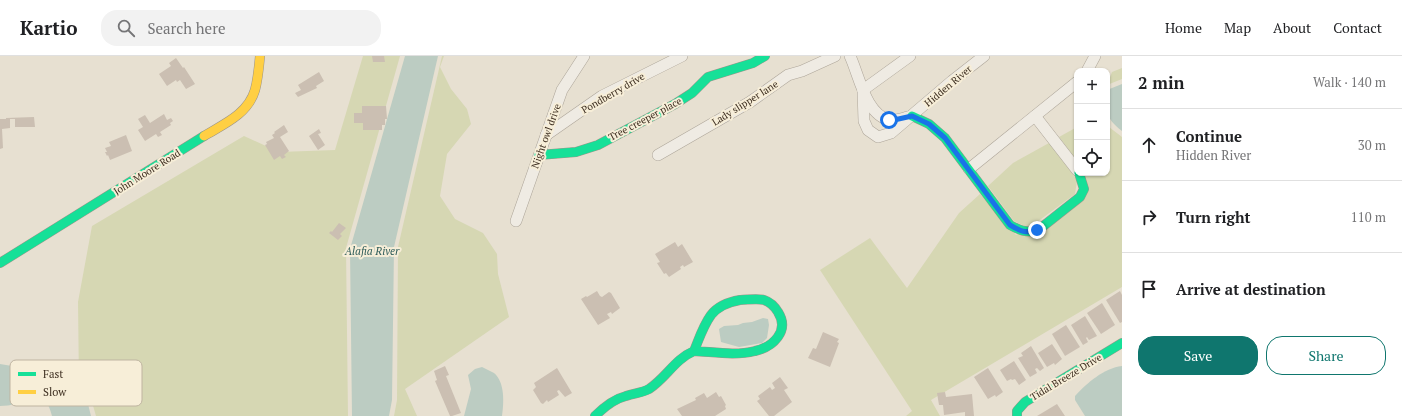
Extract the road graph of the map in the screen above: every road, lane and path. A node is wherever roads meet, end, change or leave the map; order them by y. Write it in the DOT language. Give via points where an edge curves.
graph roads {
  1 [pos="260,56"];
  2 [pos="584,56"];
  3 [pos="682,56"];
  4 [pos="765,56"];
  5 [pos="835,56"];
  6 [pos="850,56"];
  7 [pos="910,56"];
  8 [pos="984,56"];
  9 [pos="1095,56"];
  10 [pos="1089,68"];
  11 [pos="1074,84"];
  12 [pos="863,90"];
  13 [pos="912,116"];
  14 [pos="1035,116"];
  15 [pos="546,135"];
  16 [pos="539,155"];
  17 [pos="658,155"];
  18 [pos="1074,166"];
  19 [pos="969,169"];
  20 [pos="1080,176"];
  21 [pos="516,221"];
  22 [pos="0,263"];
  23 [pos="1122,342"];
  24 [pos="694,351"];
  25 [pos="595,416"];
  26 [pos="1017,416"];
  1 -- 22 [label="street, John Moore Road" via="253,97 244,110"];
  2 -- 15 [label="street, Night owl drive" via="562,90"];
  3 -- 15 [label="street, Pondberry drive" via="602,96"];
  4 -- 16 [label="street, Tree creeper place" via="753,63 708,77 692,93 675,104 598,145 576,152"];
  5 -- 17 [label="street, Lady slipper lane" via="788,75 750,102"];
  6 -- 12 [label="street, Hidden River"];
  7 -- 12 [label="street"];
  8 -- 13 [label="street, Hidden River"];
  9 -- 10 [label="street"];
  11 -- 14 [label="street"];
  12 -- 13 [label="street, Hidden River" via="872,107 883,117 894,120"];
  12 -- 13 [label="street, Hidden River" via="864,121 868,130 878,137 891,133"];
  13 -- 19 [label="street" via="929,124 945,138"];
  14 -- 18 [label="street"];
  14 -- 19 [label="street"];
  15 -- 16 [label="street, Night owl drive"];
  16 -- 21 [label="street, Night owl drive"];
  19 -- 20 [label="street" via="1010,225 1028,233 1037,230 1080,197 1084,188"];
  23 -- 26 [label="street, Tidal Breeze Drive" via="1025,402"];
  24 -- 24 [label="street" via="740,353 760,350 773,344 781,334 782,321 776,308 762,300 727,302 712,313 703,327"];
  24 -- 25 [label="street" via="676,363 651,387 640,394 612,402"];
}
